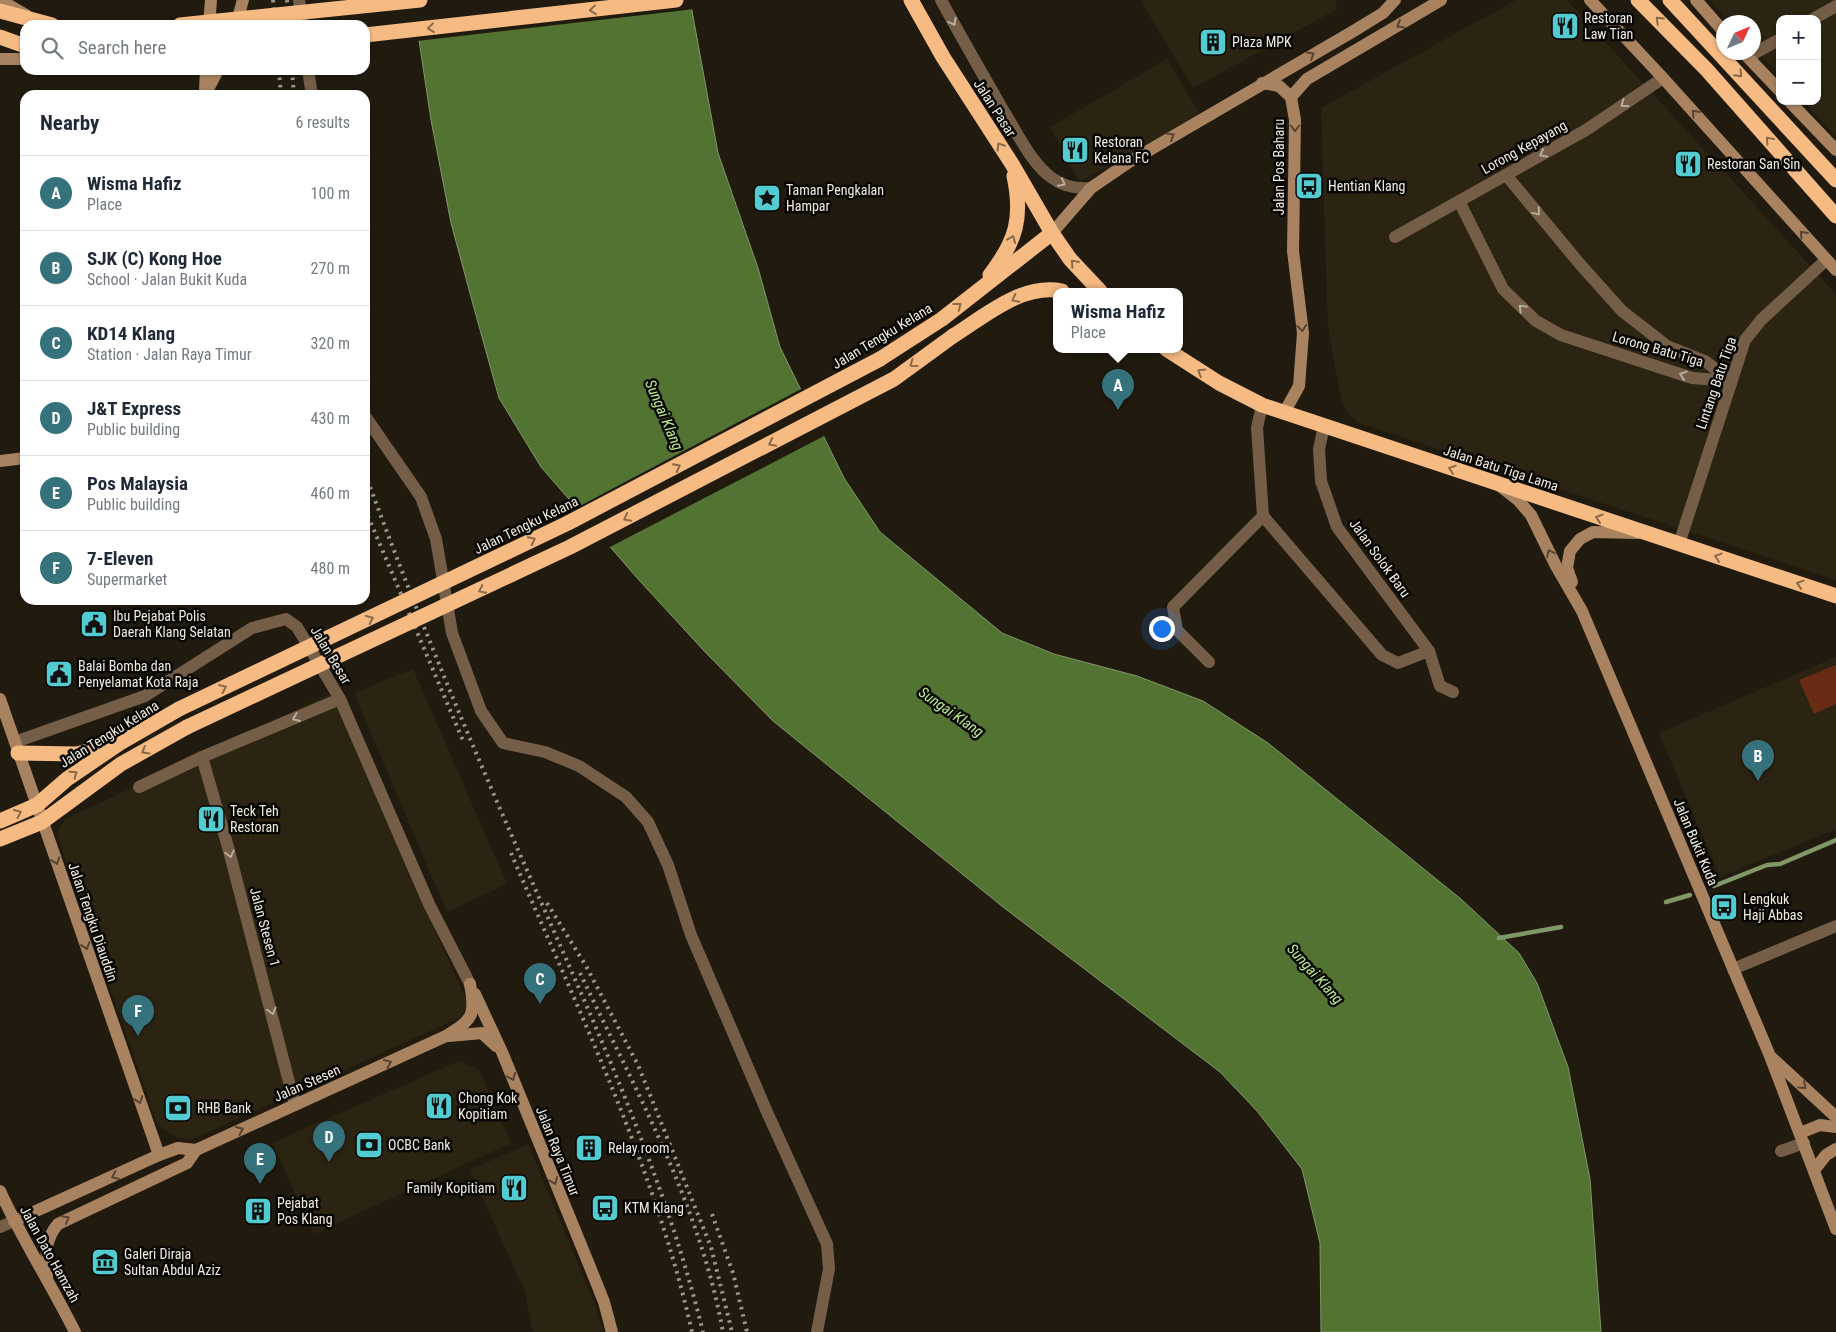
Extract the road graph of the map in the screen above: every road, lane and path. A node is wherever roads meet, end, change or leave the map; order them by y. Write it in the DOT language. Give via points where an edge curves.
graph roads {
  1 [pos="0,0"];
  2 [pos="210,0"];
  3 [pos="243,0"];
  4 [pos="299,0"];
  5 [pos="420,0"];
  6 [pos="676,0"];
  7 [pos="912,0"];
  8 [pos="941,0"];
  9 [pos="1395,0"];
  10 [pos="1442,0"];
  11 [pos="1590,0"];
  12 [pos="1638,0"];
  13 [pos="1670,0"];
  14 [pos="1696,0"];
  15 [pos="1836,6"];
  16 [pos="0,11"];
  17 [pos="1821,15"];
  18 [pos="32,20"];
  19 [pos="38,20"];
  20 [pos="209,20"];
  21 [pos="228,20"];
  22 [pos="237,20"];
  23 [pos="301,20"];
  24 [pos="1716,23"];
  25 [pos="370,34"];
  26 [pos="0,38"];
  27 [pos="1776,40"];
  28 [pos="20,44"];
  29 [pos="1761,47"];
  30 [pos="0,59"];
  31 [pos="20,60"];
  32 [pos="1750,60"];
  33 [pos="206,75"];
  34 [pos="215,75"];
  35 [pos="309,75"];
  36 [pos="1663,78"];
  37 [pos="1262,83"];
  38 [pos="1776,87"];
  39 [pos="205,90"];
  40 [pos="208,90"];
  41 [pos="311,90"];
  42 [pos="1291,97"];
  43 [pos="1793,105"];
  44 [pos="1836,150"];
  45 [pos="1012,164"];
  46 [pos="1506,175"];
  47 [pos="1836,180"];
  48 [pos="1091,188"];
  49 [pos="1459,201"];
  50 [pos="1836,216"];
  51 [pos="1052,232"];
  52 [pos="1395,237"];
  53 [pos="1826,260"];
  54 [pos="1836,270"];
  55 [pos="1097,288"];
  56 [pos="1053,290"];
  57 [pos="974,293"];
  58 [pos="1172,353"];
  59 [pos="1731,381"];
  60 [pos="1262,405"];
  61 [pos="1284,413"];
  62 [pos="370,423"];
  63 [pos="1324,426"];
  64 [pos="20,459"];
  65 [pos="0,460"];
  66 [pos="1498,484"];
  67 [pos="1262,516"];
  68 [pos="1645,533"];
  69 [pos="1679,544"];
  70 [pos="1836,596"];
  71 [pos="1582,610"];
  72 [pos="1429,652"];
  73 [pos="1210,662"];
  74 [pos="1453,692"];
  75 [pos="340,699"];
  76 [pos="0,700"];
  77 [pos="120,743"];
  78 [pos="16,747"];
  79 [pos="202,757"];
  80 [pos="139,788"];
  81 [pos="37,805"];
  82 [pos="0,822"];
  83 [pos="42,822"];
  84 [pos="0,839"];
  85 [pos="1836,926"];
  86 [pos="1733,969"];
  87 [pos="470,984"];
  88 [pos="446,1036"];
  89 [pos="502,1052"];
  90 [pos="1770,1056"];
  91 [pos="295,1105"];
  92 [pos="1836,1116"];
  93 [pos="1836,1126"];
  94 [pos="1802,1138"];
  95 [pos="196,1150"];
  96 [pos="1836,1150"];
  97 [pos="1781,1151"];
  98 [pos="159,1155"];
  99 [pos="1815,1169"];
  100 [pos="0,1191"];
  101 [pos="14,1221"];
  102 [pos="0,1227"];
  103 [pos="1836,1229"];
  104 [pos="47,1277"];
  105 [pos="75,1332"];
  106 [pos="612,1332"];
  107 [pos="817,1332"];
  1 -- 19 [label="main road"];
  2 -- 20 [label="main road"];
  3 -- 22 [label="main road"];
  4 -- 23 [label="street"];
  5 -- 21 [label="highway, bridge"];
  6 -- 25 [label="highway, one-way"];
  45 -- 7 [label="highway, Jalan Pasar, one-way" via="943,57"];
  8 -- 48 [label="street, one-way" via="1021,140 1040,166 1051,178 1064,185 1076,189"];
  37 -- 9 [label="main road, one-way" via="1383,13"];
  10 -- 42 [label="main road, one-way" via="1307,80"];
  11 -- 36 [label="main road"];
  50 -- 12 [label="highway, one-way" via="1700,63"];
  13 -- 47 [label="highway, one-way"];
  14 -- 24 [label="main road"];
  15 -- 17 [label="street"];
  16 -- 18 [label="highway"];
  26 -- 28 [label="highway"];
  27 -- 29 [label="street"];
  30 -- 31 [label="main road"];
  32 -- 38 [label="main road"];
  33 -- 39 [label="main road"];
  34 -- 40 [label="main road"];
  35 -- 41 [label="street"];
  36 -- 46 [label="street, Lorong Kepayang, one-way" via="1586,130"];
  53 -- 36 [label="main road, one-way"];
  37 -- 42 [label="main road" via="1279,86"];
  48 -- 37 [label="main road, one-way" via="1154,146"];
  42 -- 61 [label="main road, Jalan Pos Baharu, one-way" via="1295,120 1294,251 1303,333 1299,386"];
  43 -- 44 [label="main road"];
  45 -- 51 [label="highway, Jalan Pasar"];
  57 -- 45 [label="highway, one-way" via="991,274 1018,224 1018,196"];
  46 -- 49 [label="street, Lorong Kepayang"];
  46 -- 59 [label="street, Lorong Batu Tiga, one-way" via="1622,311 1666,346 1705,361"];
  48 -- 51 [label="main road"];
  49 -- 52 [label="street, Lorong Kepayang"];
  59 -- 49 [label="street, Lorong Batu Tiga, one-way" via="1692,378 1561,335 1536,322 1503,289"];
  55 -- 51 [label="highway, one-way" via="1070,259"];
  51 -- 57 [label="highway, Jalan Tengku Kelana"];
  53 -- 54 [label="main road"];
  53 -- 59 [label="street, Lintang Batu Tiga" via="1761,320 1745,340"];
  56 -- 83 [label="highway, one-way, bridge" via="1027,293 953,336 894,379 570,548 187,727 121,764"];
  77 -- 57 [label="highway, Jalan Tengku Kelana, one-way, bridge" via="179,709 568,523 871,364 942,319"];
  60 -- 58 [label="highway, Jalan Batu Tiga Lama, one-way" via="1219,383"];
  59 -- 69 [label="street, Lintang Batu Tiga"];
  60 -- 61 [label="highway, Jalan Batu Tiga Lama"];
  60 -- 67 [label="street" via="1257,428"];
  61 -- 63 [label="highway, Jalan Batu Tiga Lama"];
  62 -- 107 [label="street" via="421,497 436,539 452,633 482,711 503,743 545,752 580,766 626,797 648,822 668,865 691,936 827,1244 829,1269"];
  66 -- 63 [label="highway, Jalan Batu Tiga Lama, one-way"];
  63 -- 72 [label="street, Jalan Solok Baru" via="1319,449 1321,481 1337,527"];
  64 -- 65 [label="main road"];
  68 -- 66 [label="highway, Jalan Batu Tiga Lama, one-way"];
  71 -- 66 [label="main road, Jalan Bukit Kuda, one-way" via="1531,515"];
  67 -- 72 [label="street" via="1382,655 1398,663"];
  67 -- 73 [label="street" via="1173,607 1177,630"];
  68 -- 69 [label="highway, Jalan Batu Tiga Lama"];
  68 -- 71 [label="main road" via="1593,532 1580,539 1570,551 1567,568"];
  70 -- 69 [label="highway, Jalan Batu Tiga Lama, one-way"];
  71 -- 86 [label="main road, Jalan Bukit Kuda"];
  72 -- 74 [label="street, Jalan Solok Baru" via="1440,686"];
  75 -- 78 [label="street, Jalan Besar" via="297,627 286,619 252,628 145,696"];
  75 -- 79 [label="street, one-way"];
  75 -- 87 [label="street, Jalan Besar" via="429,904"];
  76 -- 78 [label="main road, Jalan Tengku Diauddin"];
  77 -- 78 [label="highway" via="77,754"];
  81 -- 77 [label="highway, Jalan Tengku Kelana, one-way" via="67,779"];
  78 -- 81 [label="main road, Jalan Tengku Diauddin"];
  79 -- 80 [label="street"];
  79 -- 91 [label="street, Jalan Stesen 1, one-way"];
  82 -- 81 [label="highway, Jalan Tengku Kelana, one-way"];
  81 -- 83 [label="main road, Jalan Tengku Diauddin"];
  83 -- 84 [label="highway"];
  83 -- 98 [label="main road, Jalan Tengku Diauddin, one-way"];
  85 -- 86 [label="street"];
  86 -- 90 [label="main road, Jalan Bukit Kuda"];
  87 -- 88 [label="main road, Jalan Stesen" via="473,1013 468,1022"];
  87 -- 89 [label="main road, Jalan Raya Timur"];
  88 -- 89 [label="main road, Jalan Stesen" via="482,1033"];
  91 -- 88 [label="main road, Jalan Stesen, one-way"];
  89 -- 106 [label="main road, Jalan Raya Timur, one-way" via="604,1302"];
  90 -- 92 [label="main road, one-way"];
  90 -- 94 [label="main road, Jalan Bukit Kuda"];
  95 -- 91 [label="main road, Jalan Stesen, one-way"];
  93 -- 94 [label="main road" via="1820,1126"];
  94 -- 97 [label="street"];
  94 -- 99 [label="main road, Jalan Bukit Kuda"];
  95 -- 98 [label="main road, Jalan Stesen" via="178,1148"];
  104 -- 95 [label="main road, one-way" via="46,1246 50,1232 58,1224 187,1163"];
  96 -- 99 [label="main road"];
  98 -- 101 [label="main road, Jalan Stesen, one-way"];
  99 -- 103 [label="main road, Jalan Bukit Kuda"];
  100 -- 101 [label="main road, Jalan Dato Hamzah"];
  101 -- 102 [label="street"];
  101 -- 104 [label="main road, Jalan Dato Hamzah"];
  104 -- 105 [label="main road, Jalan Dato Hamzah"];
}
